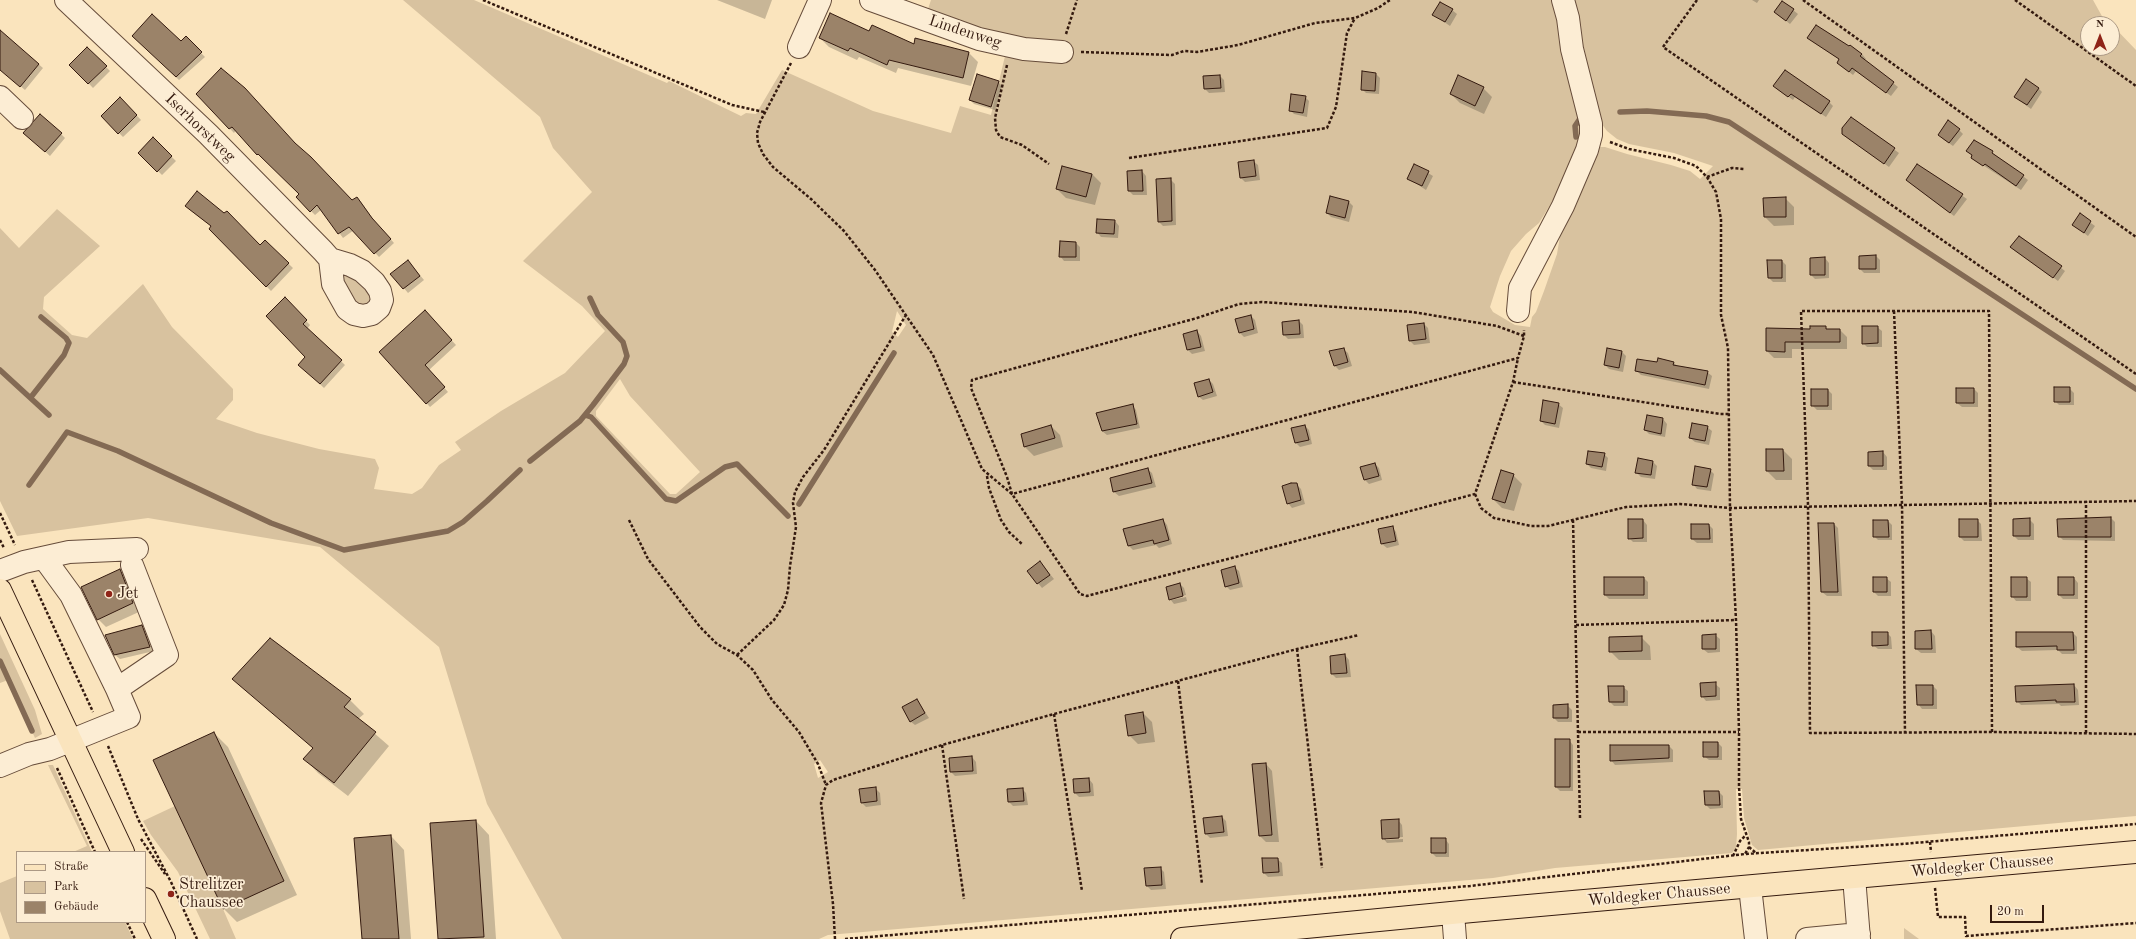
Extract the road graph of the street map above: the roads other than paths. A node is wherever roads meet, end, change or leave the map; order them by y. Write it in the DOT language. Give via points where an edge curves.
graph roads {
  1 [pos="66,0"];
  2 [pos="820,0"];
  3 [pos="871,0"];
  4 [pos="1563,0"];
  5 [pos="799,47"];
  6 [pos="1062,52"];
  7 [pos="0,97"];
  8 [pos="22,118"];
  9 [pos="330,260"];
  10 [pos="1518,311"];
  11 [pos="44,558"];
  12 [pos="0,571"];
  13 [pos="0,590"];
  14 [pos="117,689"];
  15 [pos="69,741"];
  16 [pos="0,766"];
  17 [pos="122,851"];
  18 [pos="2136,852"];
  19 [pos="1854,878"];
  20 [pos="1750,888"];
  21 [pos="146,901"];
  22 [pos="1453,913"];
  23 [pos="1859,936"];
  24 [pos="164,939"];
  25 [pos="1182,939"];
  26 [pos="1456,939"];
  27 [pos="1756,939"];
  28 [pos="1807,939"];
  1 -- 9 [label="street, Iserhorstweg" via="208,134"];
  2 -- 5 [label="street"];
  3 -- 6 [label="street, Lindenweg" via="979,39 1011,47"];
  4 -- 10 [label="street" via="1572,49 1591,124 1591,135 1563,206 1520,288"];
  7 -- 8 [label="street"];
  11 -- 12 [label="street"];
  11 -- 14 [label="street" via="71,595"];
  11 -- 14 [label="street" via="69,552 134,557 167,655"];
  13 -- 15 [label="main road"];
  14 -- 15 [label="street" via="129,717"];
  15 -- 16 [label="street"];
  15 -- 17 [label="main road"];
  18 -- 19 [label="main road, Woldegker Chaussee"];
  19 -- 20 [label="main road, Woldegker Chaussee"];
  19 -- 23 [label="street"];
  20 -- 22 [label="main road, Woldegker Chaussee"];
  20 -- 27 [label="street"];
  21 -- 24 [label="main road"];
  22 -- 25 [label="main road, Woldegker Chaussee"];
  22 -- 26 [label="street"];
  23 -- 28 [label="street"];
}
